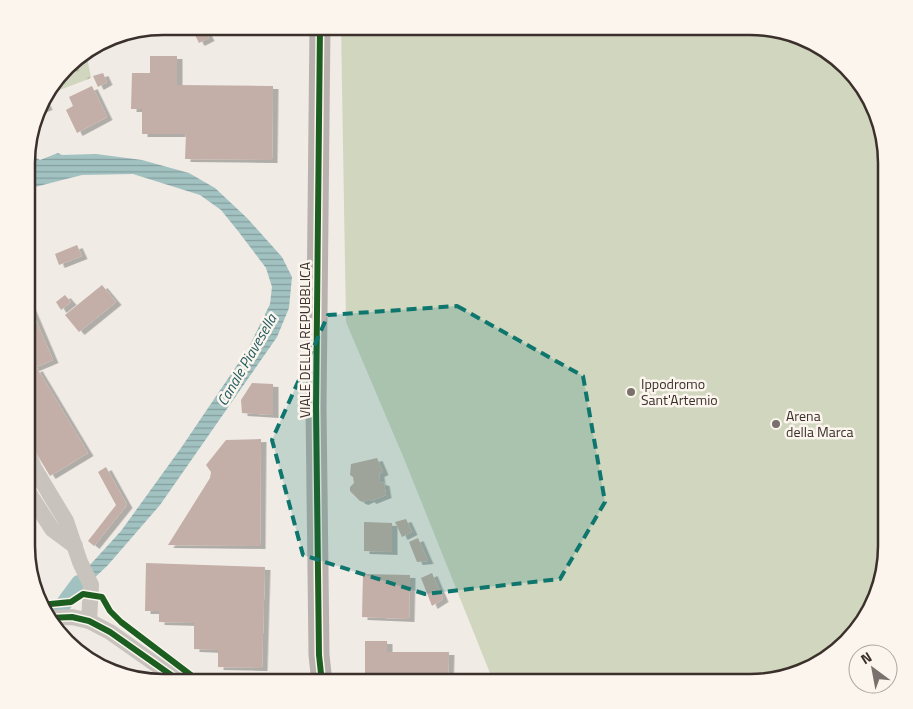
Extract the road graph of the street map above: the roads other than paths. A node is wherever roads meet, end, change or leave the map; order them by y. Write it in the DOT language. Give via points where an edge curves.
graph roads {
  1 [pos="320,35"];
  2 [pos="35,470"];
  3 [pos="35,502"];
  4 [pos="75,546"];
  5 [pos="57,618"];
  6 [pos="89,621"];
  7 [pos="319,655"];
  8 [pos="170,674"];
  9 [pos="317,674"];
  10 [pos="321,674"];
  1 -- 7 [label="main road, VIALE DELLA REPUBBLICA" via="316,397"];
  2 -- 4 [label="street" via="66,520"];
  3 -- 4 [label="street" via="52,529"];
  4 -- 6 [label="street" via="91,585"];
  5 -- 6 [label="street"];
  6 -- 8 [label="street"];
  7 -- 9 [label="main road, VIALE DELLA REPUBBLICA"];
  7 -- 10 [label="main road, VIALE DELLA REPUBBLICA"];
}
